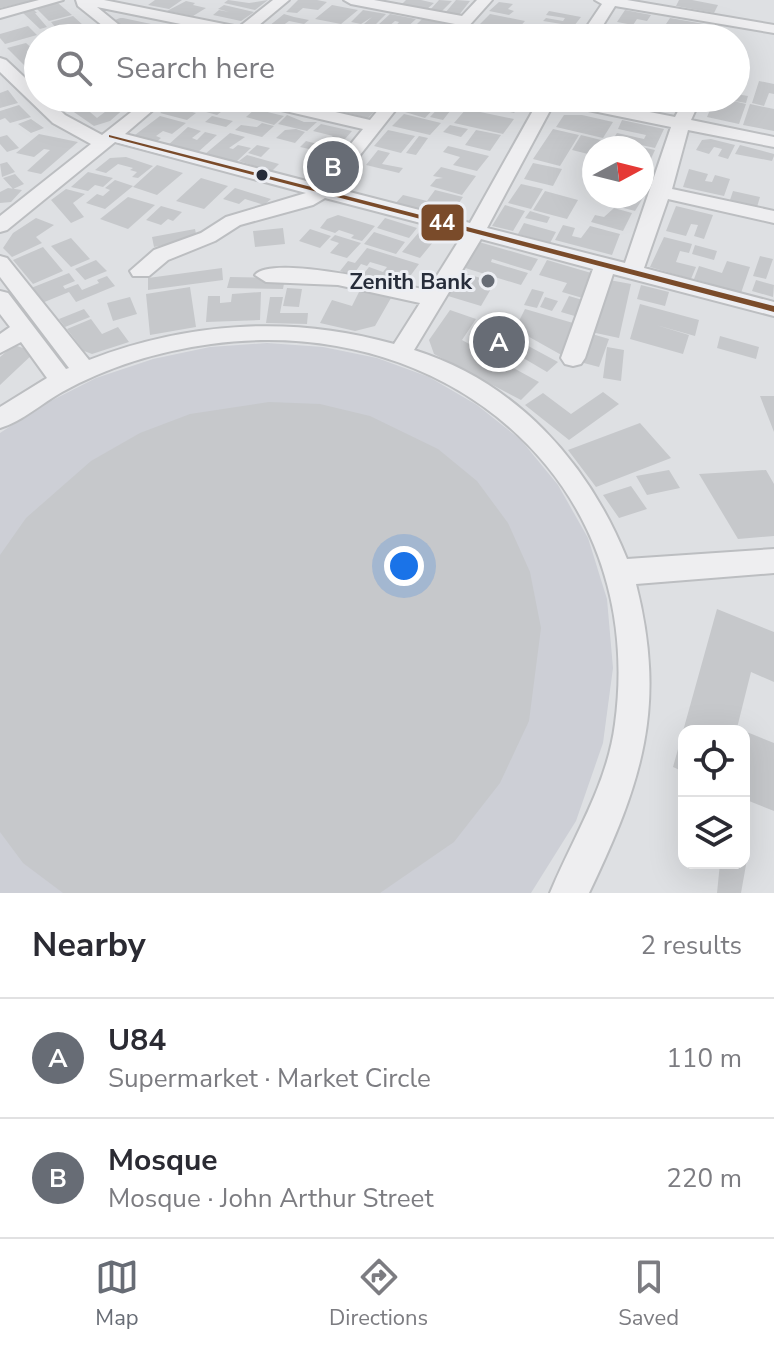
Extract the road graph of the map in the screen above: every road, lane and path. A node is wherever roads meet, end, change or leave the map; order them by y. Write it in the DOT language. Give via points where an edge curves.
graph roads {
  1 [pos="56,0"];
  2 [pos="82,0"];
  3 [pos="282,0"];
  4 [pos="351,0"];
  5 [pos="485,0"];
  6 [pos="608,1"];
  7 [pos="0,14"];
  8 [pos="731,16"];
  9 [pos="465,21"];
  10 [pos="110,24"];
  11 [pos="189,24"];
  12 [pos="252,24"];
  13 [pos="462,24"];
  14 [pos="595,24"];
  15 [pos="727,24"];
  16 [pos="774,29"];
  17 [pos="0,63"];
  18 [pos="24,86"];
  19 [pos="52,112"];
  20 [pos="141,112"];
  21 [pos="313,112"];
  22 [pos="385,112"];
  23 [pos="543,112"];
  24 [pos="624,112"];
  25 [pos="686,112"];
  26 [pos="681,123"];
  27 [pos="373,126"];
  28 [pos="106,139"];
  29 [pos="774,142"];
  30 [pos="321,192"];
  31 [pos="661,192"];
  32 [pos="774,217"];
  33 [pos="0,226"];
  34 [pos="475,232"];
  35 [pos="0,263"];
  36 [pos="605,266"];
  37 [pos="141,271"];
  38 [pos="632,273"];
  39 [pos="266,275"];
  40 [pos="0,298"];
  41 [pos="434,299"];
  42 [pos="774,309"];
  43 [pos="23,329"];
  44 [pos="0,345"];
  45 [pos="400,353"];
  46 [pos="573,358"];
  47 [pos="74,376"];
  48 [pos="0,419"];
  49 [pos="774,561"];
  50 [pos="621,572"];
  51 [pos="569,893"];
  1 -- 7 [label="street"];
  2 -- 10 [label="street"];
  2 -- 11 [label="street"];
  3 -- 12 [label="street"];
  4 -- 9 [label="street"];
  5 -- 9 [label="street"];
  6 -- 8 [label="street"];
  6 -- 14 [label="street"];
  8 -- 15 [label="street"];
  8 -- 16 [label="street"];
  9 -- 13 [label="street"];
  17 -- 18 [label="street"];
  19 -- 28 [label="street"];
  20 -- 28 [label="street"];
  21 -- 27 [label="street"];
  22 -- 27 [label="street"];
  23 -- 34 [label="street"];
  24 -- 26 [label="street"];
  25 -- 26 [label="street"];
  26 -- 29 [label="street"];
  26 -- 31 [label="street"];
  27 -- 30 [label="street"];
  28 -- 30 [label="street"];
  28 -- 33 [label="street"];
  30 -- 34 [label="street"];
  30 -- 37 [label="street" via="233,221 161,255"];
  31 -- 32 [label="street"];
  31 -- 38 [label="street"];
  34 -- 36 [label="street"];
  34 -- 41 [label="street"];
  35 -- 47 [label="street"];
  36 -- 38 [label="street"];
  36 -- 46 [label="street"];
  38 -- 42 [label="street"];
  39 -- 41 [label="street" via="338,278"];
  40 -- 43 [label="street"];
  41 -- 45 [label="street"];
  43 -- 44 [label="street"];
  43 -- 47 [label="street"];
  45 -- 47 [label="street" via="319,335 234,334 148,349"];
  45 -- 50 [label="street" via="470,384 532,431 584,494"];
  47 -- 48 [label="street"];
  49 -- 50 [label="street"];
  50 -- 51 [label="street" via="635,644 632,724 611,809"];
}
